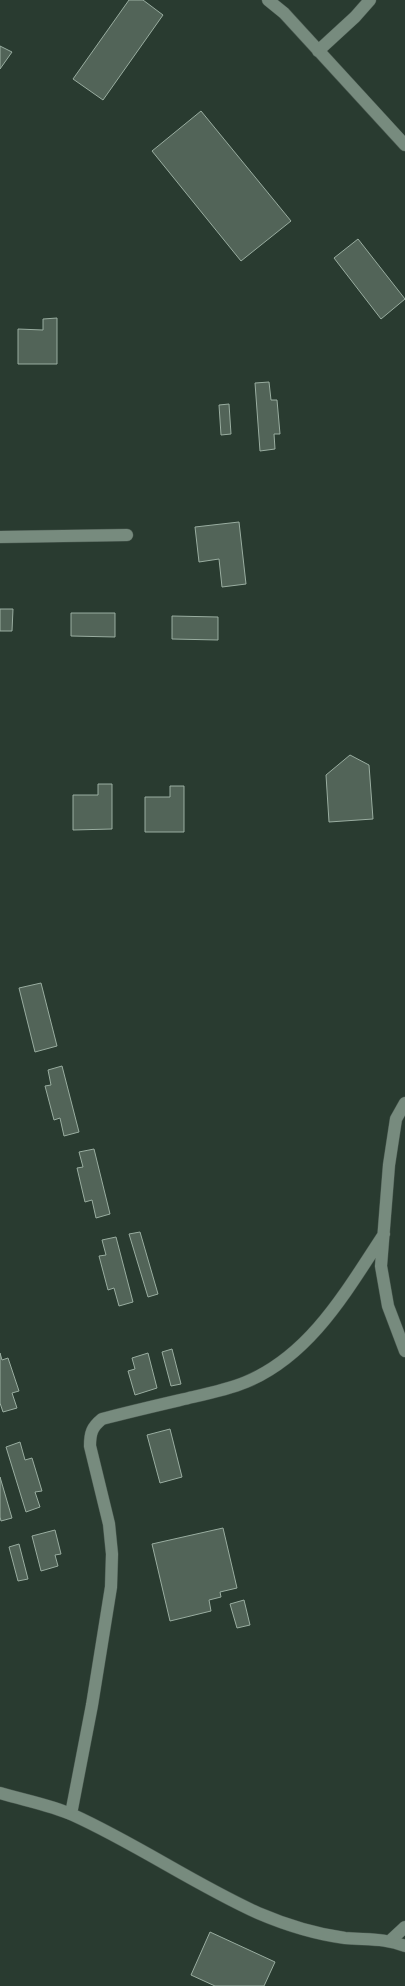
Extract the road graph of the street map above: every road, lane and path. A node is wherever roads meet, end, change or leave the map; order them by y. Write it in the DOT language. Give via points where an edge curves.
graph roads {
  1 [pos="268,0"];
  2 [pos="370,0"];
  3 [pos="318,51"];
  4 [pos="405,145"];
  5 [pos="127,535"];
  6 [pos="0,537"];
  7 [pos="405,1103"];
  8 [pos="384,1234"];
  9 [pos="405,1351"];
  10 [pos="0,1793"];
  11 [pos="71,1814"];
  12 [pos="405,1927"];
  13 [pos="391,1940"];
  14 [pos="405,1946"];
  1 -- 3 [label="street" via="284,13"];
  2 -- 3 [label="street"];
  3 -- 4 [label="street"];
  5 -- 6 [label="street"];
  7 -- 8 [label="street" via="396,1119 391,1150"];
  8 -- 9 [label="street" via="381,1266 388,1306"];
  8 -- 11 [label="street" via="329,1315 291,1355 271,1369 246,1382 102,1419 94,1426 90,1434 90,1446 109,1524 112,1554 111,1587"];
  10 -- 11 [label="street"];
  11 -- 13 [label="street" via="258,1913 303,1930 346,1938"];
  12 -- 13 [label="street"];
  13 -- 14 [label="street"];
}
